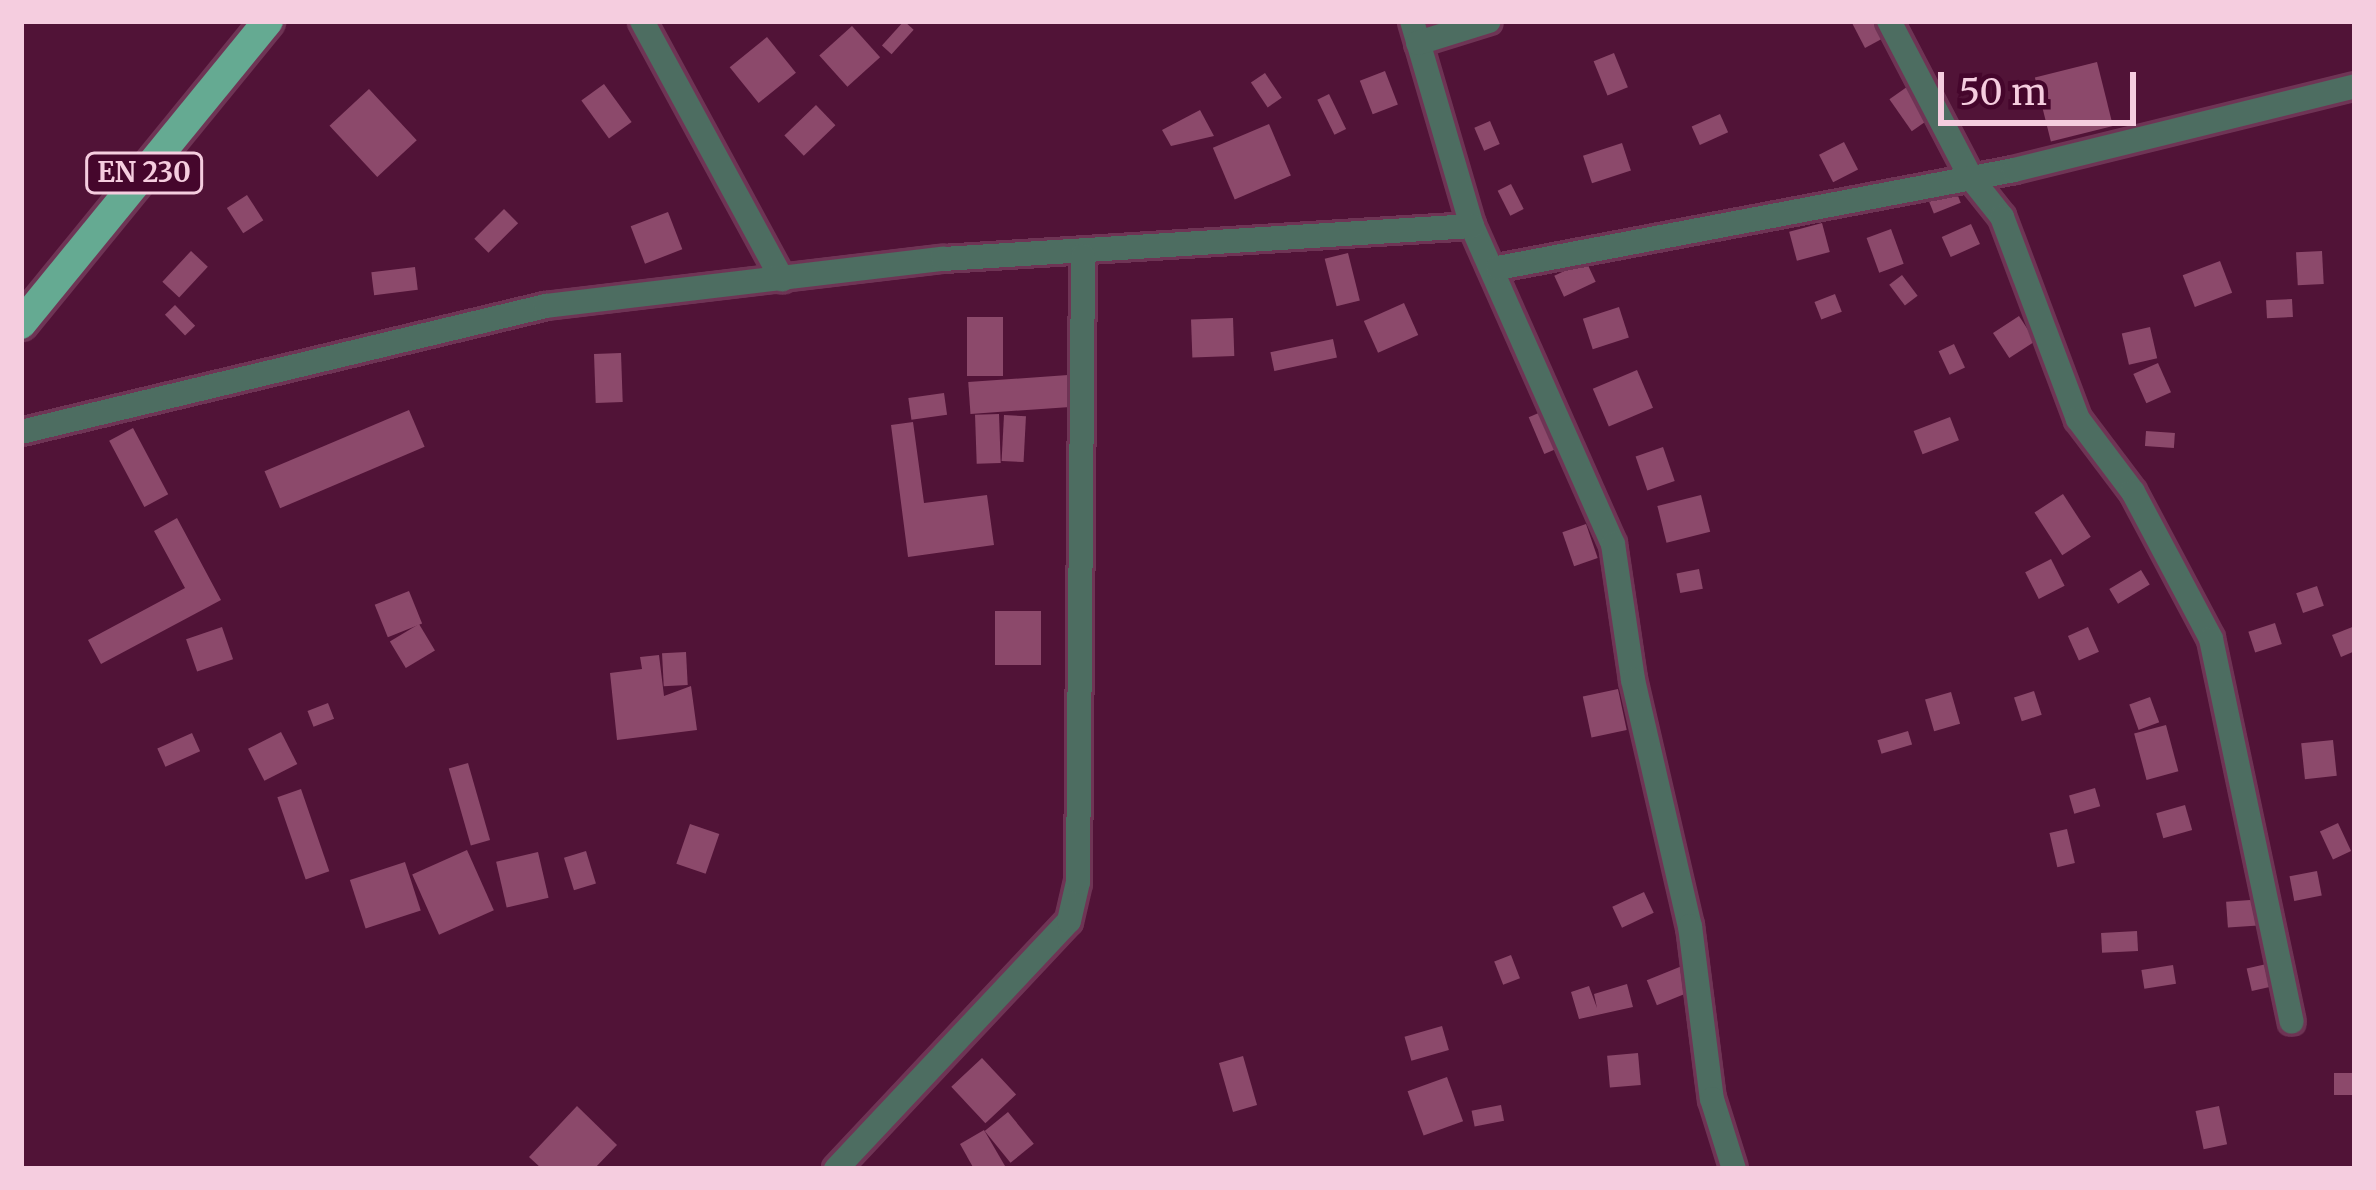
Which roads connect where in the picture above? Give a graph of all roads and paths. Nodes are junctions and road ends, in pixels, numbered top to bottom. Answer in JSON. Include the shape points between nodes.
{"nodes":[{"id":1,"x":268,"y":21,"type":"edge"},
{"id":2,"x":642,"y":21,"type":"edge"},
{"id":3,"x":1489,"y":21,"type":"edge"},
{"id":4,"x":1889,"y":21,"type":"edge"},
{"id":5,"x":1415,"y":32,"type":"edge"},
{"id":6,"x":2355,"y":86,"type":"edge"},
{"id":7,"x":1971,"y":178,"type":"junction"},
{"id":8,"x":1472,"y":226,"type":"junction"},
{"id":9,"x":1083,"y":256,"type":"junction"},
{"id":10,"x":1498,"y":268,"type":"junction"},
{"id":11,"x":782,"y":279,"type":"junction"},
{"id":12,"x":21,"y":324,"type":"edge"},
{"id":13,"x":21,"y":432,"type":"edge"},
{"id":14,"x":2293,"y":1022,"type":"dead end"},
{"id":15,"x":836,"y":1169,"type":"edge"},
{"id":16,"x":1734,"y":1169,"type":"edge"}],
"edges":[{"from":1,"to":12,"type":"main road","number":"EN 230"},
{"from":2,"to":11,"type":"street"},
{"from":3,"to":5,"type":"street"},
{"from":4,"to":7,"type":"street"},
{"from":5,"to":8,"type":"street"},
{"from":6,"to":7,"type":"street"},
{"from":7,"to":10,"type":"street"},
{"from":7,"to":14,"type":"street","via":[[2002,217],[2078,419],[2133,492],[2211,639]]},
{"from":8,"to":9,"type":"street"},
{"from":8,"to":10,"type":"street"},
{"from":9,"to":11,"type":"street","via":[[943,259]]},
{"from":9,"to":15,"type":"street","via":[[1078,882],[1069,921]]},
{"from":10,"to":16,"type":"street","via":[[1613,544],[1633,680],[1690,926],[1712,1099]]},
{"from":11,"to":13,"type":"street","via":[[546,306]]}]}
